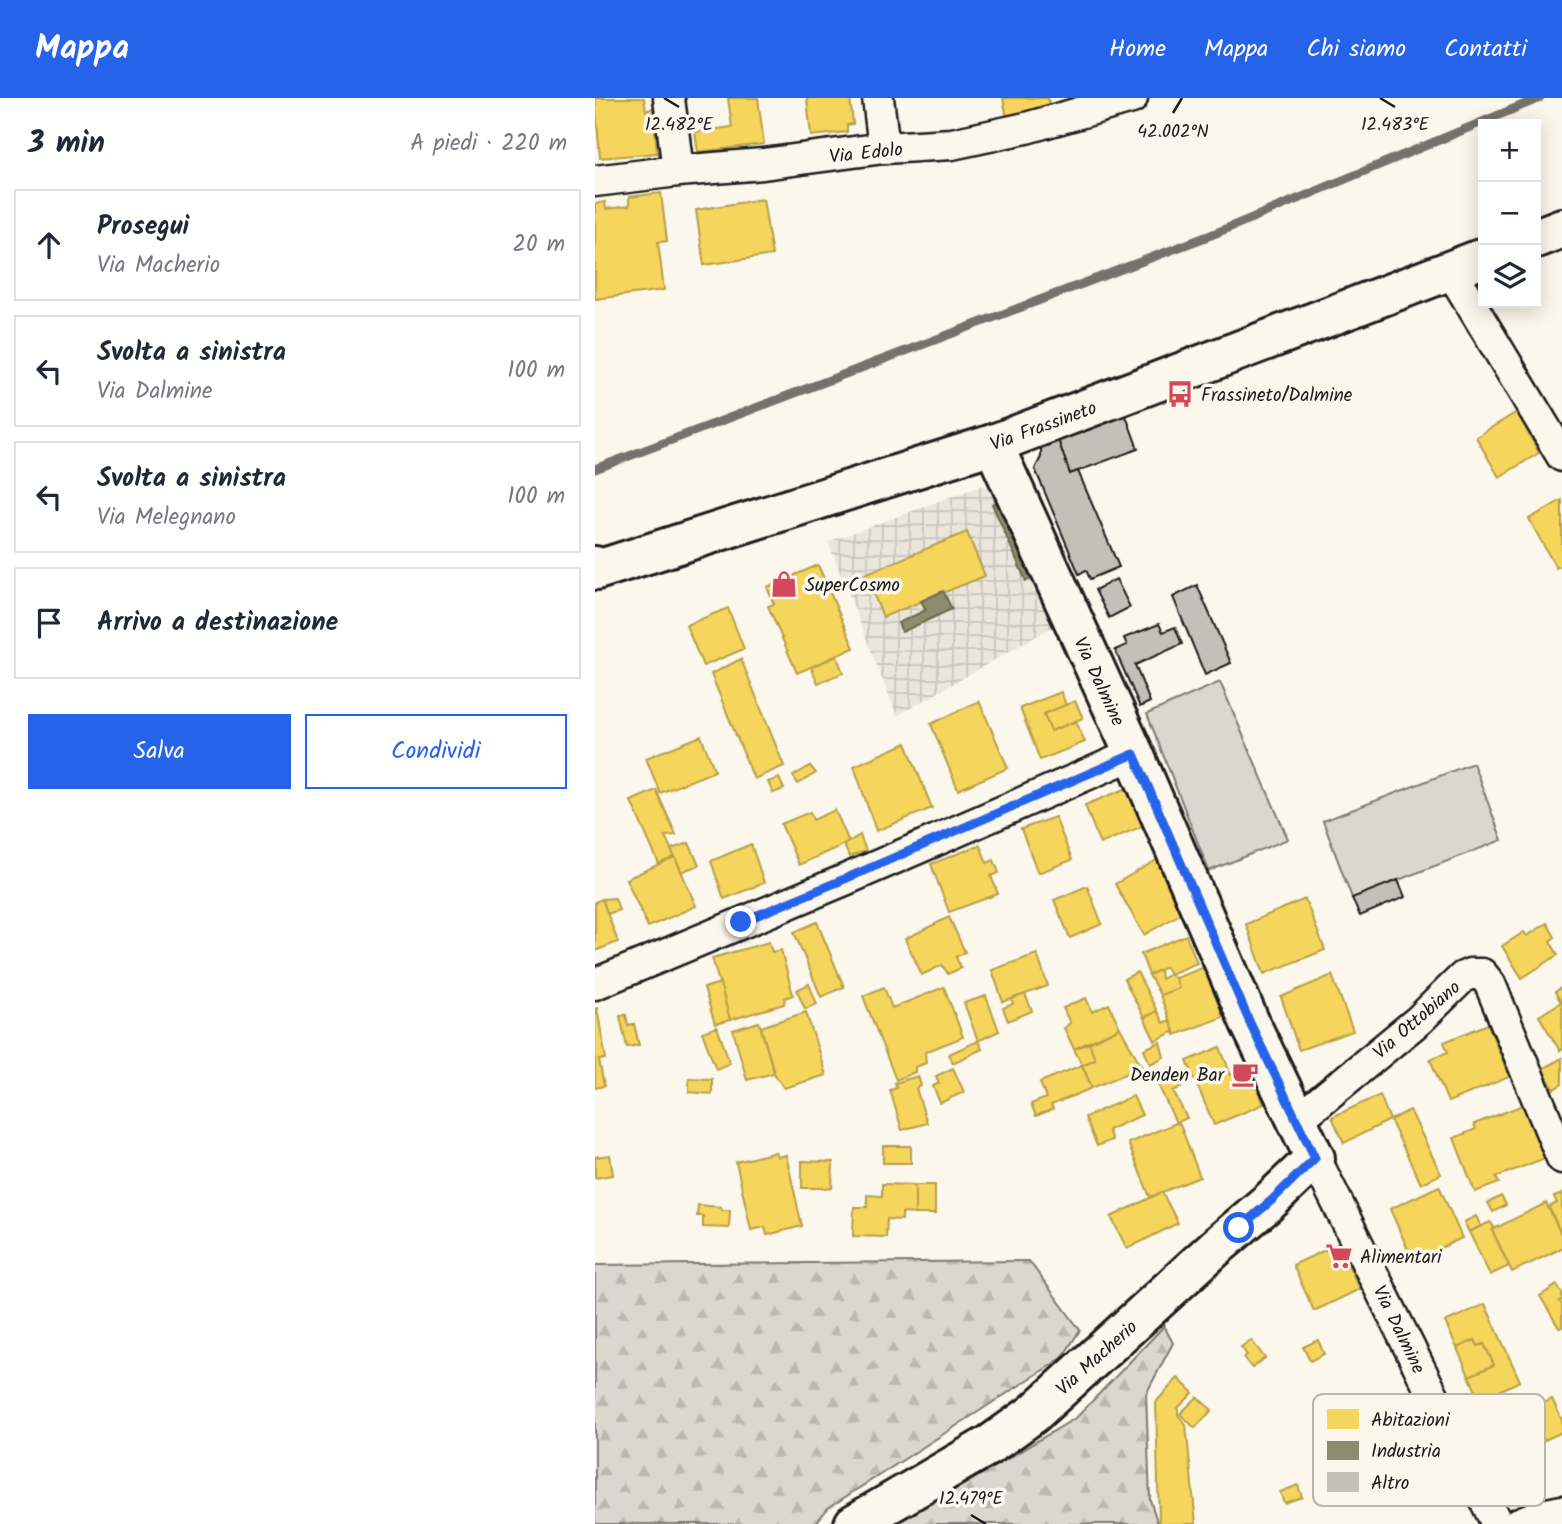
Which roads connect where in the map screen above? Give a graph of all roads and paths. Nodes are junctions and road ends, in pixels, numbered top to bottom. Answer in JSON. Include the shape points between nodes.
{"nodes":[{"id":1,"x":669,"y":98,"type":"edge"},
{"id":2,"x":878,"y":98,"type":"edge"},
{"id":3,"x":1132,"y":98,"type":"edge"},
{"id":4,"x":884,"y":148,"type":"junction"},
{"id":5,"x":677,"y":171,"type":"junction"},
{"id":6,"x":595,"y":181,"type":"edge"},
{"id":7,"x":1467,"y":264,"type":"edge"},
{"id":8,"x":993,"y":444,"type":"junction"},
{"id":9,"x":1562,"y":456,"type":"edge"},
{"id":10,"x":596,"y":569,"type":"edge"},
{"id":11,"x":1134,"y":754,"type":"junction"},
{"id":12,"x":595,"y":984,"type":"edge"},
{"id":13,"x":1296,"y":1121,"type":"junction"},
{"id":14,"x":1315,"y":1158,"type":"junction"},
{"id":15,"x":1562,"y":1158,"type":"edge"},
{"id":16,"x":1432,"y":1394,"type":"edge"},
{"id":17,"x":1488,"y":1506,"type":"edge"},
{"id":18,"x":1562,"y":1511,"type":"edge"},
{"id":19,"x":854,"y":1524,"type":"edge"},
{"id":20,"x":1497,"y":1524,"type":"edge"},
{"id":21,"x":1517,"y":1524,"type":"edge"}],
"edges":[{"from":1,"to":5,"type":"street"},
{"from":2,"to":4,"type":"street"},
{"from":3,"to":4,"type":"street","name":"Via Edolo","via":[[975,140]]},
{"from":4,"to":5,"type":"street","name":"Via Edolo"},
{"from":5,"to":6,"type":"street","name":"Via Edolo"},
{"from":7,"to":8,"type":"street","name":"Via Frassineto"},
{"from":7,"to":9,"type":"street"},
{"from":8,"to":10,"type":"street","name":"Via Frassineto"},
{"from":8,"to":11,"type":"street","name":"Via Dalmine"},
{"from":11,"to":12,"type":"street"},
{"from":11,"to":13,"type":"street","name":"Via Dalmine"},
{"from":13,"to":14,"type":"street","name":"Via Dalmine"},
{"from":13,"to":15,"type":"street","name":"Via Ottobiano","via":[[1419,1020],[1463,977],[1476,973],[1490,985]]},
{"from":14,"to":16,"type":"street","name":"Via Dalmine"},
{"from":14,"to":19,"type":"street","name":"Via Macherio","via":[[1033,1414],[991,1444]]},
{"from":17,"to":20,"type":"street","name":"Via Dalmine"},
{"from":18,"to":21,"type":"street"}]}
